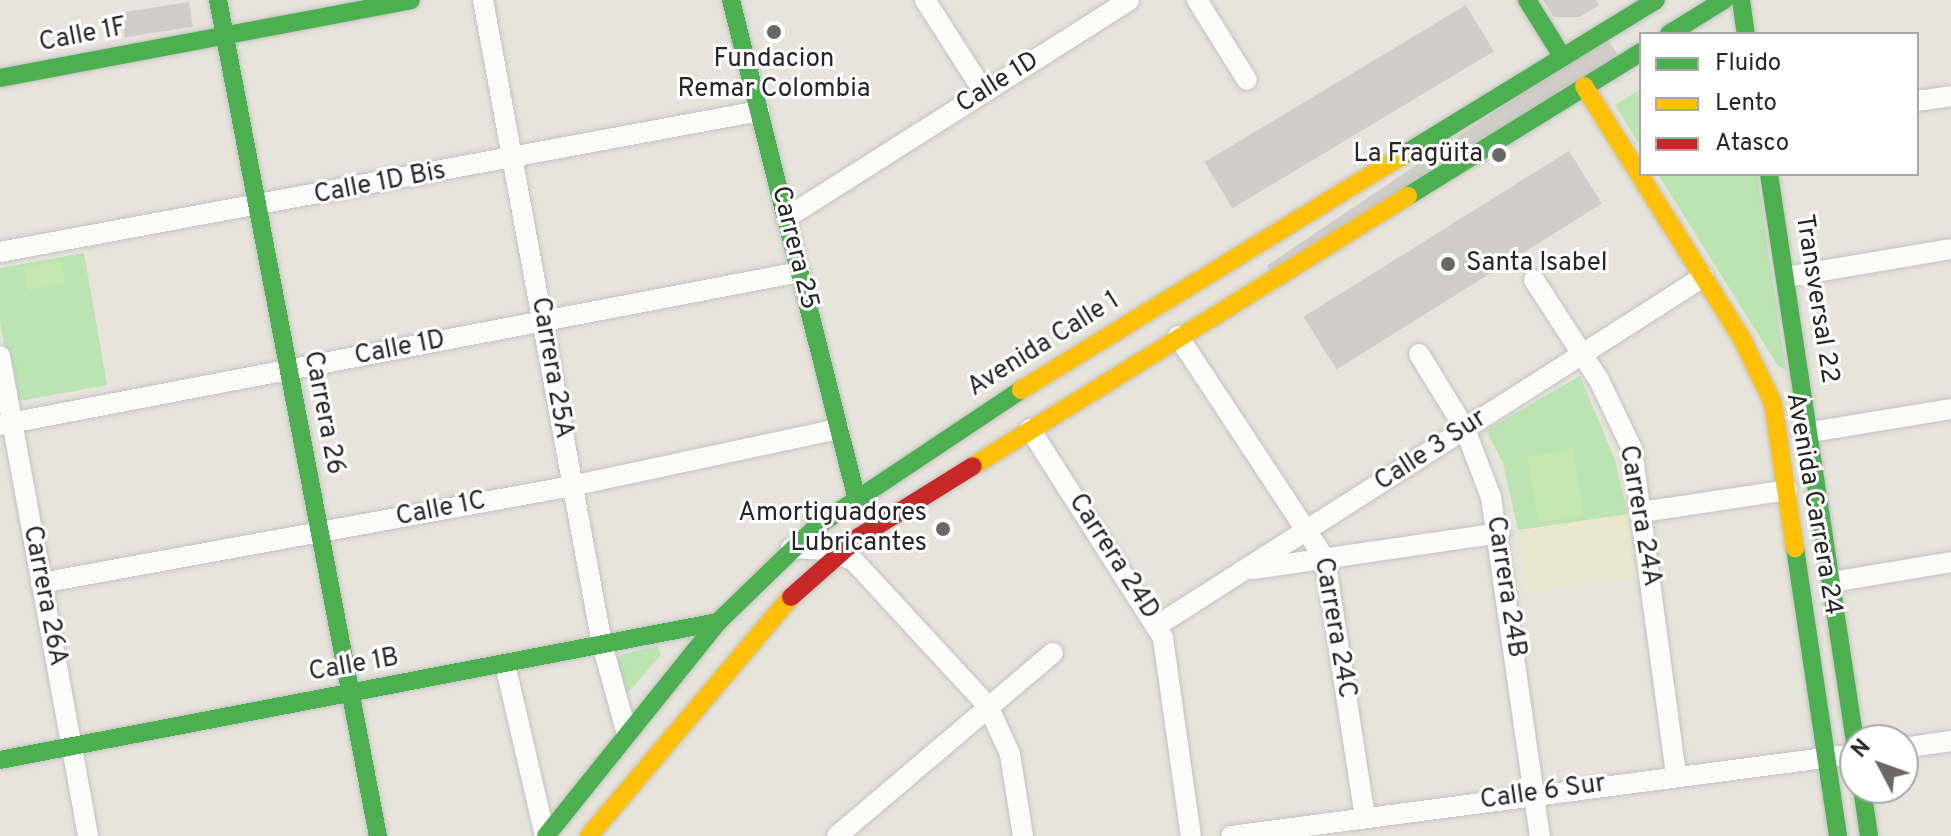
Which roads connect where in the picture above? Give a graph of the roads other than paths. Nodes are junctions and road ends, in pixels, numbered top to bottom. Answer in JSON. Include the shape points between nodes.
{"nodes":[{"id":1,"x":218,"y":0,"type":"edge"},
{"id":2,"x":411,"y":0,"type":"edge"},
{"id":3,"x":483,"y":0,"type":"edge"},
{"id":4,"x":731,"y":0,"type":"edge"},
{"id":5,"x":925,"y":0,"type":"edge"},
{"id":6,"x":1129,"y":0,"type":"edge"},
{"id":7,"x":1197,"y":0,"type":"edge"},
{"id":8,"x":1527,"y":0,"type":"edge"},
{"id":9,"x":1642,"y":0,"type":"edge"},
{"id":10,"x":1656,"y":0,"type":"edge"},
{"id":11,"x":1724,"y":0,"type":"edge"},
{"id":12,"x":1741,"y":0,"type":"edge"},
{"id":13,"x":1631,"y":15,"type":"junction"},
{"id":14,"x":1672,"y":32,"type":"edge"},
{"id":15,"x":1746,"y":32,"type":"edge"},
{"id":16,"x":225,"y":36,"type":"junction"},
{"id":17,"x":1639,"y":53,"type":"edge"},
{"id":18,"x":1562,"y":56,"type":"junction"},
{"id":19,"x":0,"y":78,"type":"edge"},
{"id":20,"x":1247,"y":80,"type":"dead end"},
{"id":21,"x":1584,"y":86,"type":"junction"},
{"id":22,"x":984,"y":92,"type":"junction"},
{"id":23,"x":1951,"y":96,"type":"edge"},
{"id":24,"x":1919,"y":101,"type":"edge"},
{"id":25,"x":759,"y":111,"type":"junction"},
{"id":26,"x":513,"y":159,"type":"junction"},
{"id":27,"x":1639,"y":174,"type":"edge"},
{"id":28,"x":1640,"y":176,"type":"edge"},
{"id":29,"x":1769,"y":176,"type":"edge"},
{"id":30,"x":257,"y":207,"type":"junction"},
{"id":31,"x":786,"y":218,"type":"junction"},
{"id":32,"x":1951,"y":249,"type":"edge"},
{"id":33,"x":0,"y":252,"type":"edge"},
{"id":34,"x":800,"y":272,"type":"junction"},
{"id":35,"x":1703,"y":277,"type":"junction"},
{"id":36,"x":1786,"y":277,"type":"junction"},
{"id":37,"x":1534,"y":280,"type":"dead end"},
{"id":38,"x":542,"y":322,"type":"junction"},
{"id":39,"x":1178,"y":336,"type":"junction"},
{"id":40,"x":1419,"y":354,"type":"dead end"},
{"id":41,"x":1582,"y":355,"type":"junction"},
{"id":42,"x":0,"y":356,"type":"edge"},
{"id":43,"x":288,"y":369,"type":"junction"},
{"id":44,"x":1951,"y":409,"type":"edge"},
{"id":45,"x":6,"y":424,"type":"edge"},
{"id":46,"x":839,"y":429,"type":"junction"},
{"id":47,"x":1030,"y":429,"type":"junction"},
{"id":48,"x":1465,"y":429,"type":"junction"},
{"id":49,"x":1811,"y":432,"type":"junction"},
{"id":50,"x":572,"y":486,"type":"junction"},
{"id":51,"x":1787,"y":490,"type":"junction"},
{"id":52,"x":856,"y":496,"type":"junction"},
{"id":53,"x":1642,"y":512,"type":"junction"},
{"id":54,"x":1310,"y":529,"type":"junction"},
{"id":55,"x":1499,"y":533,"type":"junction"},
{"id":56,"x":319,"y":534,"type":"junction"},
{"id":57,"x":791,"y":548,"type":"junction"},
{"id":58,"x":838,"y":553,"type":"junction"},
{"id":59,"x":1325,"y":559,"type":"junction"},
{"id":60,"x":1951,"y":562,"type":"edge"},
{"id":61,"x":1245,"y":570,"type":"junction"},
{"id":62,"x":1832,"y":582,"type":"junction"},
{"id":63,"x":41,"y":583,"type":"junction"},
{"id":64,"x":718,"y":622,"type":"junction"},
{"id":65,"x":1158,"y":625,"type":"junction"},
{"id":66,"x":602,"y":644,"type":"junction"},
{"id":67,"x":1053,"y":653,"type":"dead end"},
{"id":68,"x":505,"y":664,"type":"junction"},
{"id":69,"x":350,"y":692,"type":"junction"},
{"id":70,"x":988,"y":706,"type":"junction"},
{"id":71,"x":1852,"y":724,"type":"edge"},
{"id":72,"x":627,"y":734,"type":"junction"},
{"id":73,"x":1951,"y":741,"type":"edge"},
{"id":74,"x":72,"y":746,"type":"junction"},
{"id":75,"x":1919,"y":746,"type":"edge"},
{"id":76,"x":1839,"y":755,"type":"edge"},
{"id":77,"x":1827,"y":756,"type":"junction"},
{"id":78,"x":0,"y":760,"type":"edge"},
{"id":79,"x":1676,"y":775,"type":"junction"},
{"id":80,"x":1535,"y":794,"type":"junction"},
{"id":81,"x":1864,"y":804,"type":"edge"},
{"id":82,"x":1365,"y":818,"type":"junction"},
{"id":83,"x":88,"y":836,"type":"edge"},
{"id":84,"x":378,"y":836,"type":"edge"},
{"id":85,"x":546,"y":836,"type":"edge"},
{"id":86,"x":589,"y":836,"type":"edge"},
{"id":87,"x":837,"y":836,"type":"edge"},
{"id":88,"x":1023,"y":836,"type":"edge"},
{"id":89,"x":1191,"y":836,"type":"edge"},
{"id":90,"x":1231,"y":836,"type":"edge"},
{"id":91,"x":1540,"y":836,"type":"edge"},
{"id":92,"x":1838,"y":836,"type":"edge"},
{"id":93,"x":1869,"y":836,"type":"edge"}],
"edges":[{"from":1,"to":16,"type":"main road","name":"Carrera 26"},
{"from":2,"to":16,"type":"main road","name":"Calle 1F"},
{"from":3,"to":26,"type":"street","name":"Carrera 25A"},
{"from":4,"to":25,"type":"main road","name":"Carrera 25"},
{"from":5,"to":22,"type":"street"},
{"from":6,"to":22,"type":"street","name":"Calle 1D"},
{"from":7,"to":20,"type":"street"},
{"from":8,"to":18,"type":"main road"},
{"from":9,"to":13,"type":"main road"},
{"from":10,"to":13,"type":"main road","name":"Avenida Calle 1"},
{"from":11,"to":14,"type":"main road"},
{"from":12,"to":15,"type":"main road"},
{"from":13,"to":18,"type":"main road","name":"Avenida Calle 1"},
{"from":16,"to":19,"type":"main road","name":"Calle 1F"},
{"from":16,"to":30,"type":"main road","name":"Carrera 26"},
{"from":17,"to":21,"type":"main road"},
{"from":18,"to":52,"type":"main road","name":"Avenida Calle 1"},
{"from":21,"to":27,"type":"main road","name":"Avenida Carrera 24"},
{"from":21,"to":39,"type":"main road"},
{"from":22,"to":31,"type":"street","name":"Calle 1D"},
{"from":23,"to":24,"type":"street"},
{"from":25,"to":26,"type":"street","name":"Calle 1D Bis"},
{"from":25,"to":31,"type":"main road","name":"Carrera 25"},
{"from":26,"to":30,"type":"street","name":"Calle 1D Bis"},
{"from":26,"to":38,"type":"street","name":"Carrera 25A"},
{"from":28,"to":35,"type":"main road","name":"Avenida Carrera 24"},
{"from":29,"to":36,"type":"main road","name":"Transversal 22"},
{"from":30,"to":33,"type":"street","name":"Calle 1D Bis"},
{"from":30,"to":43,"type":"main road","name":"Carrera 26"},
{"from":31,"to":34,"type":"main road","name":"Carrera 25"},
{"from":32,"to":36,"type":"street"},
{"from":34,"to":38,"type":"street","name":"Calle 1D"},
{"from":34,"to":46,"type":"main road","name":"Carrera 25"},
{"from":35,"to":41,"type":"street","name":"Calle 3 Sur"},
{"from":35,"to":51,"type":"main road","name":"Avenida Carrera 24","via":[[1768,391]]},
{"from":36,"to":49,"type":"main road","name":"Transversal 22"},
{"from":37,"to":41,"type":"street","name":"Carrera 24A"},
{"from":38,"to":43,"type":"street","name":"Calle 1D"},
{"from":38,"to":50,"type":"street","name":"Carrera 25A"},
{"from":39,"to":47,"type":"main road"},
{"from":39,"to":54,"type":"street","name":"Carrera 24C"},
{"from":40,"to":48,"type":"street","name":"Carrera 24B"},
{"from":41,"to":48,"type":"street","name":"Calle 3 Sur"},
{"from":41,"to":53,"type":"street","name":"Carrera 24A","via":[[1632,449]]},
{"from":42,"to":45,"type":"street","name":"Carrera 26A"},
{"from":43,"to":45,"type":"street","name":"Calle 1D"},
{"from":43,"to":56,"type":"main road","name":"Carrera 26"},
{"from":44,"to":49,"type":"street"},
{"from":45,"to":63,"type":"street","name":"Carrera 26A"},
{"from":46,"to":50,"type":"street","name":"Calle 1C"},
{"from":46,"to":52,"type":"main road","name":"Carrera 25"},
{"from":47,"to":58,"type":"main road"},
{"from":47,"to":65,"type":"street","name":"Carrera 24D"},
{"from":48,"to":54,"type":"street","name":"Calle 3 Sur"},
{"from":48,"to":55,"type":"street","name":"Carrera 24B"},
{"from":49,"to":62,"type":"main road","name":"Avenida Carrera 24"},
{"from":50,"to":56,"type":"street","name":"Calle 1C"},
{"from":50,"to":66,"type":"street","name":"Carrera 25A"},
{"from":51,"to":53,"type":"street"},
{"from":51,"to":77,"type":"main road","name":"Avenida Carrera 24"},
{"from":52,"to":57,"type":"main road","name":"Avenida Calle 1"},
{"from":53,"to":79,"type":"street","name":"Carrera 24A"},
{"from":54,"to":59,"type":"street","name":"Carrera 24C"},
{"from":54,"to":61,"type":"street","name":"Calle 3 Sur"},
{"from":55,"to":59,"type":"street"},
{"from":55,"to":80,"type":"street","name":"Carrera 24B"},
{"from":56,"to":63,"type":"street","name":"Calle 1C"},
{"from":56,"to":69,"type":"main road","name":"Carrera 26"},
{"from":57,"to":58,"type":"street"},
{"from":57,"to":64,"type":"main road","name":"Avenida Calle 1"},
{"from":58,"to":70,"type":"street","via":[[854,561]]},
{"from":58,"to":86,"type":"main road","via":[[761,625]]},
{"from":59,"to":61,"type":"street"},
{"from":59,"to":82,"type":"street","name":"Carrera 24C"},
{"from":60,"to":62,"type":"street"},
{"from":61,"to":65,"type":"street","name":"Calle 3 Sur"},
{"from":62,"to":71,"type":"main road","name":"Avenida Carrera 24"},
{"from":63,"to":74,"type":"street","name":"Carrera 26A"},
{"from":64,"to":66,"type":"main road","name":"Calle 1B"},
{"from":64,"to":72,"type":"main road","name":"Avenida Calle 1"},
{"from":65,"to":89,"type":"street","name":"Carrera 24D"},
{"from":66,"to":68,"type":"main road","name":"Calle 1B"},
{"from":66,"to":72,"type":"street","name":"Carrera 25A"},
{"from":67,"to":70,"type":"street"},
{"from":68,"to":69,"type":"main road","name":"Calle 1B"},
{"from":68,"to":85,"type":"street"},
{"from":69,"to":74,"type":"main road","name":"Calle 1B"},
{"from":69,"to":84,"type":"main road","name":"Carrera 26"},
{"from":70,"to":87,"type":"street"},
{"from":70,"to":88,"type":"street","via":[[1010,754]]},
{"from":72,"to":85,"type":"main road","name":"Avenida Calle 1"},
{"from":73,"to":75,"type":"street"},
{"from":74,"to":78,"type":"main road","name":"Calle 1B"},
{"from":74,"to":83,"type":"street","name":"Carrera 26A"},
{"from":76,"to":77,"type":"street","name":"Calle 6 Sur"},
{"from":77,"to":79,"type":"street","name":"Calle 6 Sur"},
{"from":77,"to":92,"type":"main road","name":"Avenida Carrera 24"},
{"from":79,"to":80,"type":"street","name":"Calle 6 Sur"},
{"from":80,"to":82,"type":"street","name":"Calle 6 Sur"},
{"from":80,"to":91,"type":"street","name":"Carrera 24B"},
{"from":81,"to":93,"type":"main road"},
{"from":82,"to":90,"type":"street","name":"Calle 6 Sur"}]}
